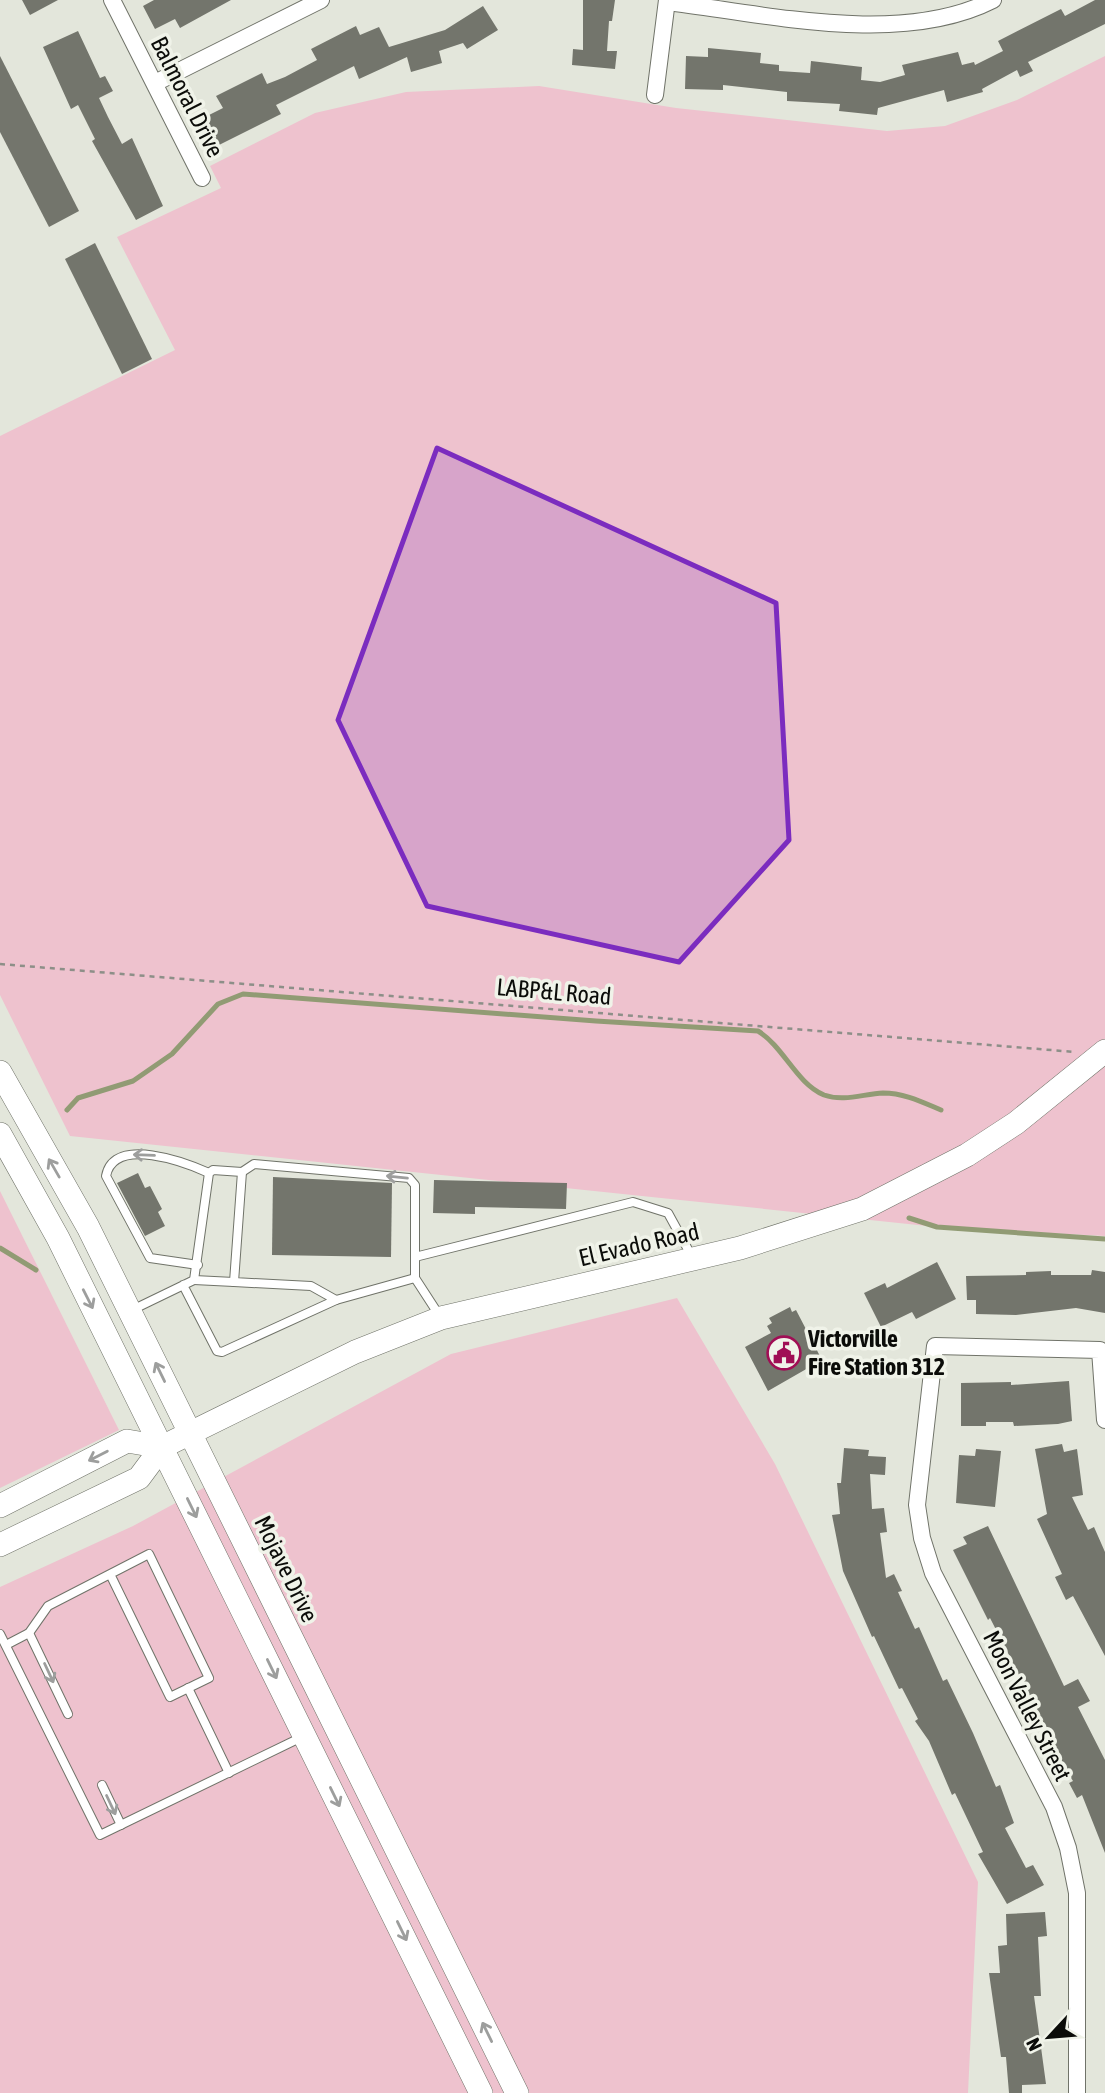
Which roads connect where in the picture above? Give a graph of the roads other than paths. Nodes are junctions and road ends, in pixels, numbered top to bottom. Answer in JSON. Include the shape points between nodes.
{"nodes":[{"id":1,"x":113,"y":0,"type":"edge"},
{"id":2,"x":321,"y":0,"type":"edge"},
{"id":3,"x":993,"y":0,"type":"edge"},
{"id":4,"x":667,"y":1,"type":"edge"},
{"id":5,"x":155,"y":83,"type":"junction"},
{"id":6,"x":655,"y":95,"type":"dead end"},
{"id":7,"x":202,"y":178,"type":"dead end"},
{"id":8,"x":1103,"y":1053,"type":"edge"},
{"id":9,"x":0,"y":1072,"type":"edge"},
{"id":10,"x":0,"y":1134,"type":"edge"},
{"id":11,"x":242,"y":1172,"type":"junction"},
{"id":12,"x":209,"y":1173,"type":"junction"},
{"id":13,"x":415,"y":1257,"type":"junction"},
{"id":14,"x":694,"y":1259,"type":"junction"},
{"id":15,"x":198,"y":1265,"type":"junction"},
{"id":16,"x":415,"y":1278,"type":"junction"},
{"id":17,"x":194,"y":1280,"type":"junction"},
{"id":18,"x":234,"y":1282,"type":"junction"},
{"id":19,"x":183,"y":1285,"type":"junction"},
{"id":20,"x":336,"y":1300,"type":"junction"},
{"id":21,"x":130,"y":1311,"type":"junction"},
{"id":22,"x":441,"y":1318,"type":"junction"},
{"id":23,"x":1105,"y":1420,"type":"edge"},
{"id":24,"x":177,"y":1439,"type":"junction"},
{"id":25,"x":0,"y":1506,"type":"edge"},
{"id":26,"x":0,"y":1545,"type":"edge"},
{"id":27,"x":110,"y":1574,"type":"junction"},
{"id":28,"x":185,"y":1628,"type":"junction"},
{"id":29,"x":176,"y":1632,"type":"dead end"},
{"id":30,"x":29,"y":1633,"type":"junction"},
{"id":31,"x":0,"y":1634,"type":"edge"},
{"id":32,"x":6,"y":1645,"type":"junction"},
{"id":33,"x":195,"y":1650,"type":"junction"},
{"id":34,"x":186,"y":1654,"type":"dead end"},
{"id":35,"x":188,"y":1688,"type":"junction"},
{"id":36,"x":68,"y":1714,"type":"dead end"},
{"id":37,"x":333,"y":1722,"type":"junction"},
{"id":38,"x":305,"y":1735,"type":"junction"},
{"id":39,"x":229,"y":1773,"type":"junction"},
{"id":40,"x":102,"y":1785,"type":"dead end"},
{"id":41,"x":121,"y":1825,"type":"junction"},
{"id":42,"x":481,"y":2093,"type":"edge"},
{"id":43,"x":517,"y":2093,"type":"edge"},
{"id":44,"x":1077,"y":2093,"type":"edge"}],
"edges":[{"from":1,"to":5,"type":"street","name":"Balmoral Drive"},
{"from":2,"to":5,"type":"street"},
{"from":3,"to":4,"type":"street","via":[[933,20],[871,26]]},
{"from":4,"to":6,"type":"street"},
{"from":5,"to":7,"type":"street","name":"Balmoral Drive"},
{"from":8,"to":14,"type":"main road","name":"El Evado Road","via":[[1016,1123],[907,1188],[808,1228]]},
{"from":21,"to":9,"type":"main road","name":"Mojave Drive","one_way":true},
{"from":10,"to":24,"type":"main road","name":"Mojave Drive","one_way":true},
{"from":11,"to":12,"type":"lane"},
{"from":13,"to":11,"type":"lane","one_way":true,"via":[[415,1185],[409,1178],[254,1164]]},
{"from":11,"to":18,"type":"lane"},
{"from":12,"to":15,"type":"lane"},
{"from":12,"to":15,"type":"lane","one_way":true,"via":[[177,1159],[135,1154],[112,1165],[106,1176],[150,1258]]},
{"from":13,"to":14,"type":"lane","via":[[633,1202],[668,1213]]},
{"from":13,"to":16,"type":"lane"},
{"from":14,"to":22,"type":"main road","name":"El Evado Road"},
{"from":15,"to":17,"type":"lane"},
{"from":16,"to":20,"type":"lane"},
{"from":16,"to":22,"type":"lane"},
{"from":17,"to":18,"type":"lane"},
{"from":17,"to":19,"type":"lane"},
{"from":18,"to":20,"type":"lane","via":[[311,1286]]},
{"from":19,"to":20,"type":"lane","via":[[217,1351],[222,1352]]},
{"from":19,"to":21,"type":"lane"},
{"from":24,"to":21,"type":"main road","name":"Mojave Drive","one_way":true},
{"from":22,"to":24,"type":"main road","name":"El Evado Road","via":[[355,1352]]},
{"from":23,"to":44,"type":"street","name":"Moon Valley Street","via":[[1100,1350],[935,1346],[918,1505],[922,1538],[933,1573],[1054,1807],[1068,1848],[1077,1893]]},
{"from":24,"to":25,"type":"main road","one_way":true,"via":[[127,1441]]},
{"from":24,"to":26,"type":"main road","name":"El Evado Road","via":[[139,1478]]},
{"from":24,"to":37,"type":"main road","name":"Mojave Drive"},
{"from":24,"to":38,"type":"main road","name":"Mojave Drive","one_way":true},
{"from":27,"to":28,"type":"lane","via":[[149,1554],[170,1607]]},
{"from":27,"to":30,"type":"lane","via":[[48,1606]]},
{"from":27,"to":35,"type":"lane","via":[[170,1697]]},
{"from":28,"to":29,"type":"lane"},
{"from":28,"to":33,"type":"lane"},
{"from":30,"to":32,"type":"lane"},
{"from":30,"to":36,"type":"lane","one_way":true},
{"from":31,"to":32,"type":"lane"},
{"from":32,"to":41,"type":"lane","via":[[100,1835]]},
{"from":33,"to":34,"type":"lane"},
{"from":33,"to":35,"type":"lane","via":[[209,1678]]},
{"from":35,"to":39,"type":"lane"},
{"from":37,"to":38,"type":"main road"},
{"from":43,"to":37,"type":"main road","name":"Mojave Drive","one_way":true},
{"from":38,"to":39,"type":"lane"},
{"from":38,"to":42,"type":"main road","name":"Mojave Drive","one_way":true},
{"from":39,"to":41,"type":"lane"},
{"from":40,"to":41,"type":"lane","one_way":true}]}
